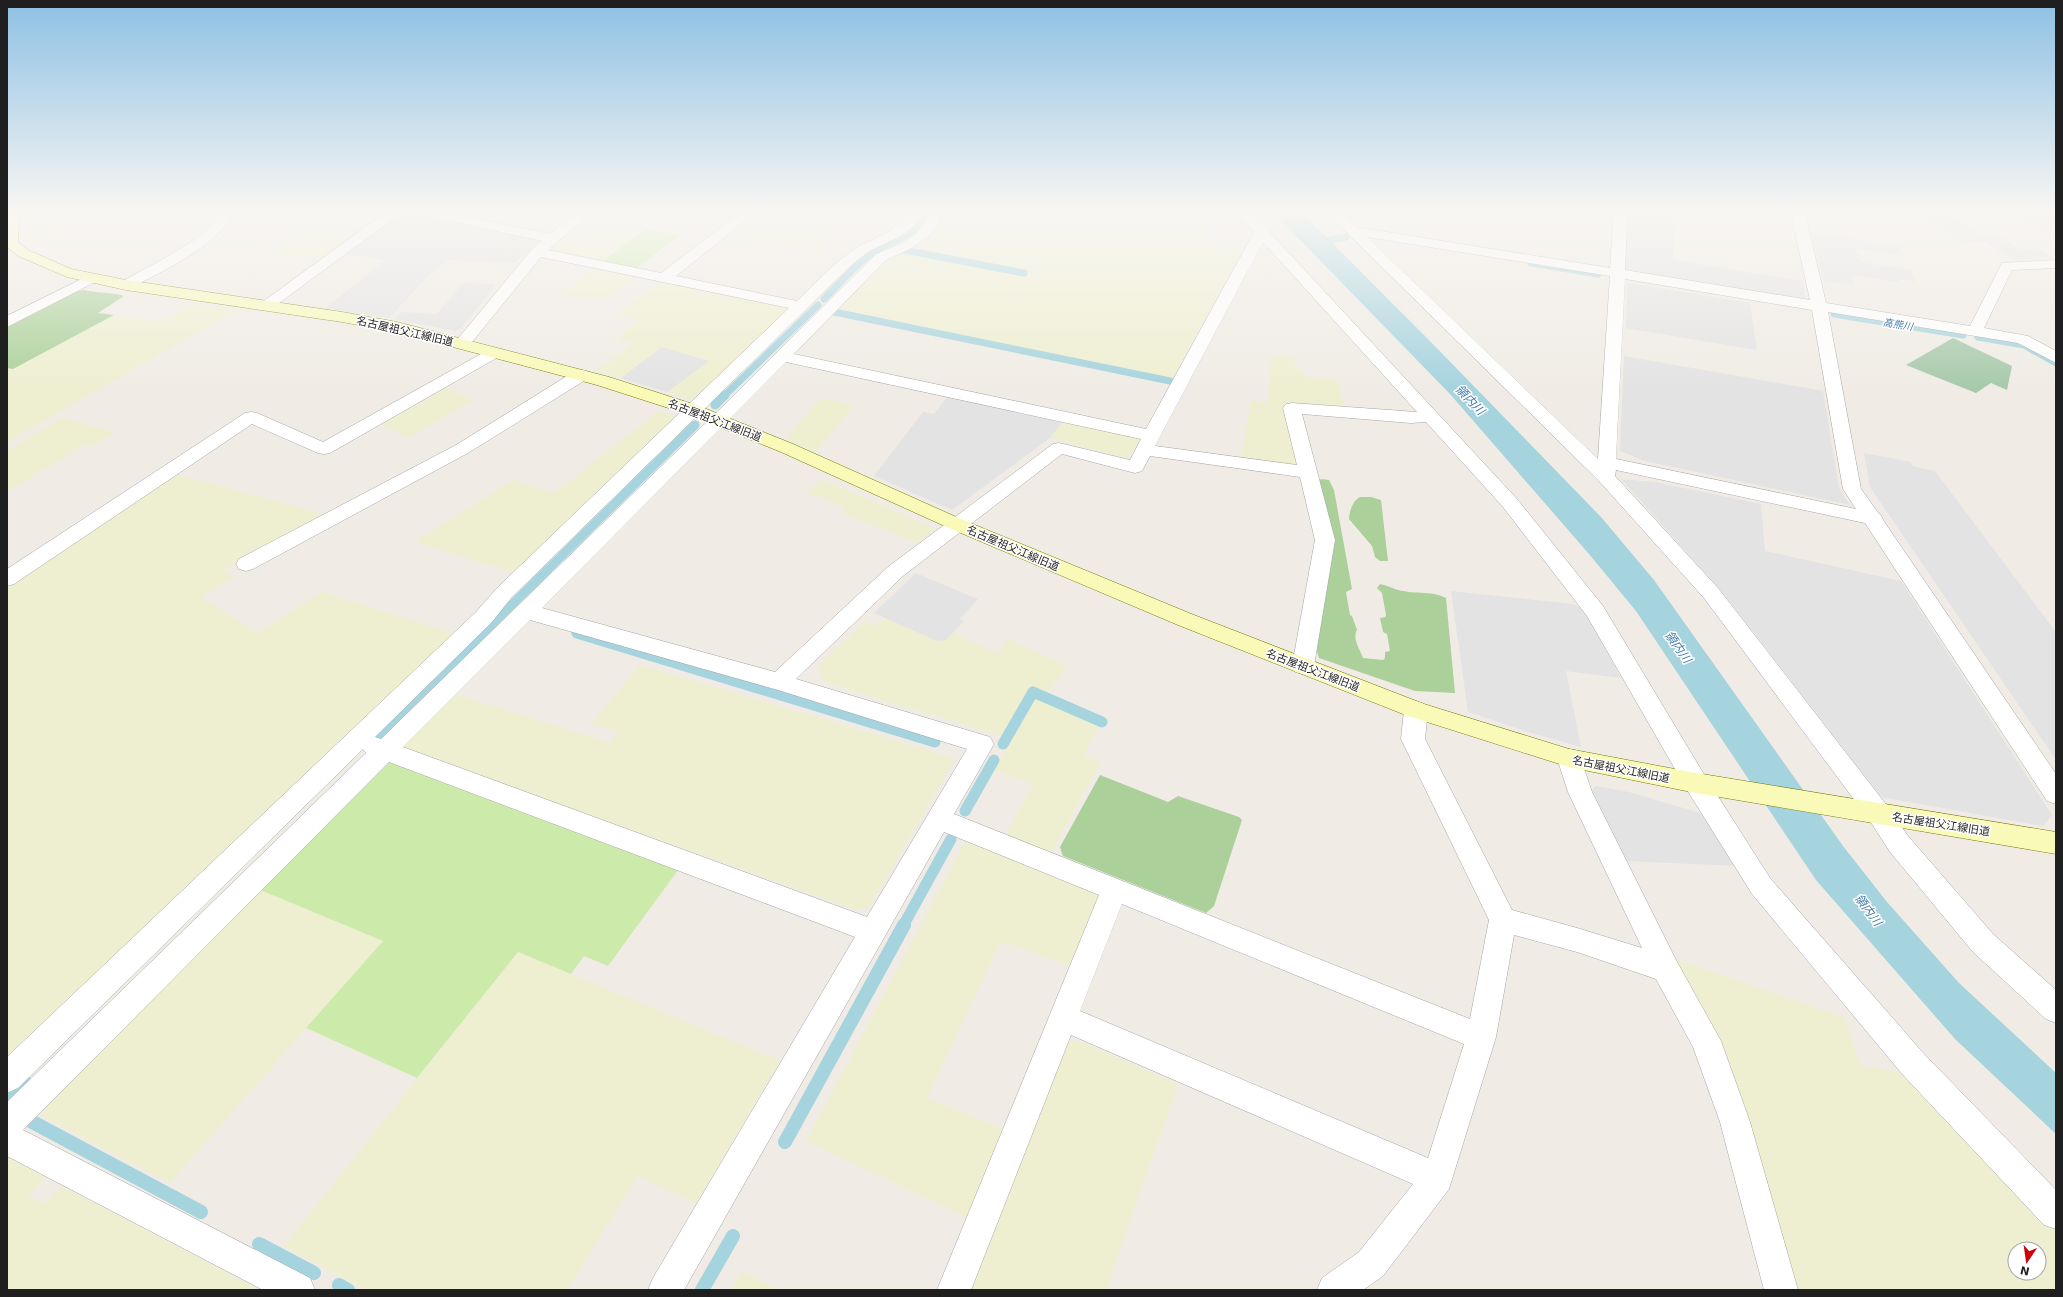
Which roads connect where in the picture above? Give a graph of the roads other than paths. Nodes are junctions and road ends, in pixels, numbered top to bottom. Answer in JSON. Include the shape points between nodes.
{"nodes":[{"id":1,"x":58,"y":270,"type":"edge"},
{"id":2,"x":152,"y":270,"type":"edge"},
{"id":3,"x":316,"y":270,"type":"edge"},
{"id":4,"x":524,"y":270,"type":"edge"},
{"id":5,"x":623,"y":270,"type":"edge"},
{"id":6,"x":675,"y":270,"type":"edge"},
{"id":7,"x":840,"y":270,"type":"edge"},
{"id":8,"x":868,"y":270,"type":"edge"},
{"id":9,"x":1241,"y":270,"type":"edge"},
{"id":10,"x":1297,"y":270,"type":"edge"},
{"id":11,"x":1393,"y":270,"type":"edge"},
{"id":12,"x":1601,"y":270,"type":"edge"},
{"id":13,"x":1811,"y":270,"type":"edge"},
{"id":14,"x":2005,"y":270,"type":"edge"},
{"id":15,"x":1617,"y":272,"type":"junction"},
{"id":16,"x":92,"y":278,"type":"junction"},
{"id":17,"x":664,"y":278,"type":"junction"},
{"id":18,"x":126,"y":286,"type":"junction"},
{"id":19,"x":1819,"y":305,"type":"junction"},
{"id":20,"x":266,"y":306,"type":"junction"},
{"id":21,"x":800,"y":306,"type":"junction"},
{"id":22,"x":7,"y":322,"type":"edge"},
{"id":23,"x":1975,"y":331,"type":"junction"},
{"id":24,"x":462,"y":344,"type":"junction"},
{"id":25,"x":494,"y":353,"type":"junction"},
{"id":26,"x":782,"y":356,"type":"junction"},
{"id":27,"x":2056,"y":358,"type":"edge"},
{"id":28,"x":581,"y":376,"type":"junction"},
{"id":29,"x":693,"y":410,"type":"junction"},
{"id":30,"x":1431,"y":416,"type":"junction"},
{"id":31,"x":719,"y":420,"type":"junction"},
{"id":32,"x":1148,"y":443,"type":"junction"},
{"id":33,"x":1606,"y":470,"type":"junction"},
{"id":34,"x":1308,"y":472,"type":"junction"},
{"id":35,"x":1874,"y":519,"type":"junction"},
{"id":36,"x":956,"y":524,"type":"junction"},
{"id":37,"x":246,"y":564,"type":"dead end"},
{"id":38,"x":7,"y":579,"type":"edge"},
{"id":39,"x":526,"y":611,"type":"junction"},
{"id":40,"x":1303,"y":666,"type":"junction"},
{"id":41,"x":779,"y":682,"type":"junction"},
{"id":42,"x":1416,"y":710,"type":"junction"},
{"id":43,"x":357,"y":740,"type":"junction"},
{"id":44,"x":385,"y":750,"type":"junction"},
{"id":45,"x":1569,"y":758,"type":"junction"},
{"id":46,"x":1708,"y":785,"type":"junction"},
{"id":47,"x":2056,"y":794,"type":"edge"},
{"id":48,"x":1875,"y":813,"type":"junction"},
{"id":49,"x":938,"y":819,"type":"junction"},
{"id":50,"x":2056,"y":843,"type":"edge"},
{"id":51,"x":1116,"y":889,"type":"junction"},
{"id":52,"x":1503,"y":920,"type":"junction"},
{"id":53,"x":872,"y":932,"type":"junction"},
{"id":54,"x":1666,"y":969,"type":"junction"},
{"id":55,"x":2056,"y":1009,"type":"edge"},
{"id":56,"x":1064,"y":1018,"type":"junction"},
{"id":57,"x":1481,"y":1036,"type":"junction"},
{"id":58,"x":7,"y":1078,"type":"edge"},
{"id":59,"x":7,"y":1124,"type":"edge"},
{"id":60,"x":7,"y":1139,"type":"edge"},
{"id":61,"x":1438,"y":1178,"type":"junction"},
{"id":62,"x":2056,"y":1213,"type":"edge"},
{"id":63,"x":298,"y":1290,"type":"edge"},
{"id":64,"x":665,"y":1290,"type":"edge"},
{"id":65,"x":954,"y":1290,"type":"edge"},
{"id":66,"x":1334,"y":1290,"type":"edge"},
{"id":67,"x":1781,"y":1290,"type":"edge"}],
"edges":[{"from":1,"to":16,"type":"street","name":"名古屋祖父江線旧道"},
{"from":2,"to":18,"type":"street"},
{"from":3,"to":20,"type":"street"},
{"from":4,"to":24,"type":"street"},
{"from":5,"to":17,"type":"street"},
{"from":6,"to":17,"type":"street"},
{"from":7,"to":21,"type":"street"},
{"from":8,"to":26,"type":"street"},
{"from":9,"to":32,"type":"street"},
{"from":10,"to":30,"type":"street"},
{"from":11,"to":33,"type":"street"},
{"from":12,"to":15,"type":"street"},
{"from":13,"to":19,"type":"street"},
{"from":14,"to":23,"type":"street"},
{"from":15,"to":19,"type":"street"},
{"from":15,"to":33,"type":"street"},
{"from":16,"to":18,"type":"street","name":"名古屋祖父江線旧道"},
{"from":16,"to":22,"type":"street"},
{"from":17,"to":21,"type":"street"},
{"from":18,"to":20,"type":"street","name":"名古屋祖父江線旧道"},
{"from":19,"to":23,"type":"street"},
{"from":19,"to":35,"type":"street","via":[[1852,489]]},
{"from":20,"to":24,"type":"street","name":"名古屋祖父江線旧道","via":[[397,327]]},
{"from":21,"to":29,"type":"street"},
{"from":23,"to":27,"type":"street","via":[[2022,339]]},
{"from":24,"to":25,"type":"street","name":"名古屋祖父江線旧道"},
{"from":25,"to":28,"type":"street","name":"名古屋祖父江線旧道"},
{"from":25,"to":38,"type":"street","via":[[324,449],[251,417]]},
{"from":26,"to":31,"type":"street"},
{"from":26,"to":32,"type":"street"},
{"from":28,"to":29,"type":"street","name":"名古屋祖父江線旧道"},
{"from":28,"to":37,"type":"street","via":[[462,449]]},
{"from":29,"to":31,"type":"street","name":"名古屋祖父江線旧道"},
{"from":29,"to":43,"type":"street"},
{"from":30,"to":34,"type":"street","via":[[1411,418],[1292,408]]},
{"from":30,"to":46,"type":"street","via":[[1510,503],[1595,611]]},
{"from":31,"to":36,"type":"street","name":"名古屋祖父江線旧道"},
{"from":31,"to":39,"type":"street"},
{"from":32,"to":34,"type":"street"},
{"from":32,"to":36,"type":"street","via":[[1135,467],[1059,448]]},
{"from":33,"to":35,"type":"street"},
{"from":33,"to":48,"type":"street","via":[[1711,593]]},
{"from":34,"to":40,"type":"street","via":[[1325,540]]},
{"from":35,"to":47,"type":"street"},
{"from":36,"to":40,"type":"street","name":"名古屋祖父江線旧道"},
{"from":36,"to":41,"type":"street","via":[[896,571]]},
{"from":39,"to":41,"type":"street"},
{"from":39,"to":44,"type":"street"},
{"from":40,"to":42,"type":"street","name":"名古屋祖父江線旧道"},
{"from":41,"to":49,"type":"street","via":[[982,744]]},
{"from":42,"to":45,"type":"street","name":"名古屋祖父江線旧道"},
{"from":42,"to":52,"type":"street","via":[[1413,739]]},
{"from":43,"to":44,"type":"street"},
{"from":43,"to":58,"type":"street"},
{"from":44,"to":53,"type":"street"},
{"from":44,"to":59,"type":"street"},
{"from":45,"to":46,"type":"street","name":"名古屋祖父江線旧道"},
{"from":45,"to":54,"type":"street","via":[[1580,792]]},
{"from":46,"to":48,"type":"street","name":"名古屋祖父江線旧道"},
{"from":46,"to":62,"type":"street","via":[[1761,886],[1914,1065]]},
{"from":48,"to":50,"type":"street","name":"名古屋祖父江線旧道"},
{"from":48,"to":55,"type":"street","via":[[1983,943]]},
{"from":49,"to":51,"type":"street"},
{"from":49,"to":53,"type":"street"},
{"from":51,"to":56,"type":"street"},
{"from":51,"to":57,"type":"street"},
{"from":52,"to":54,"type":"street","via":[[1577,940]]},
{"from":52,"to":57,"type":"street"},
{"from":53,"to":64,"type":"street"},
{"from":54,"to":67,"type":"street","via":[[1706,1042],[1735,1122]]},
{"from":56,"to":61,"type":"street"},
{"from":56,"to":65,"type":"street"},
{"from":57,"to":61,"type":"street"},
{"from":60,"to":63,"type":"street"},
{"from":61,"to":66,"type":"street","via":[[1371,1264]]}]}
